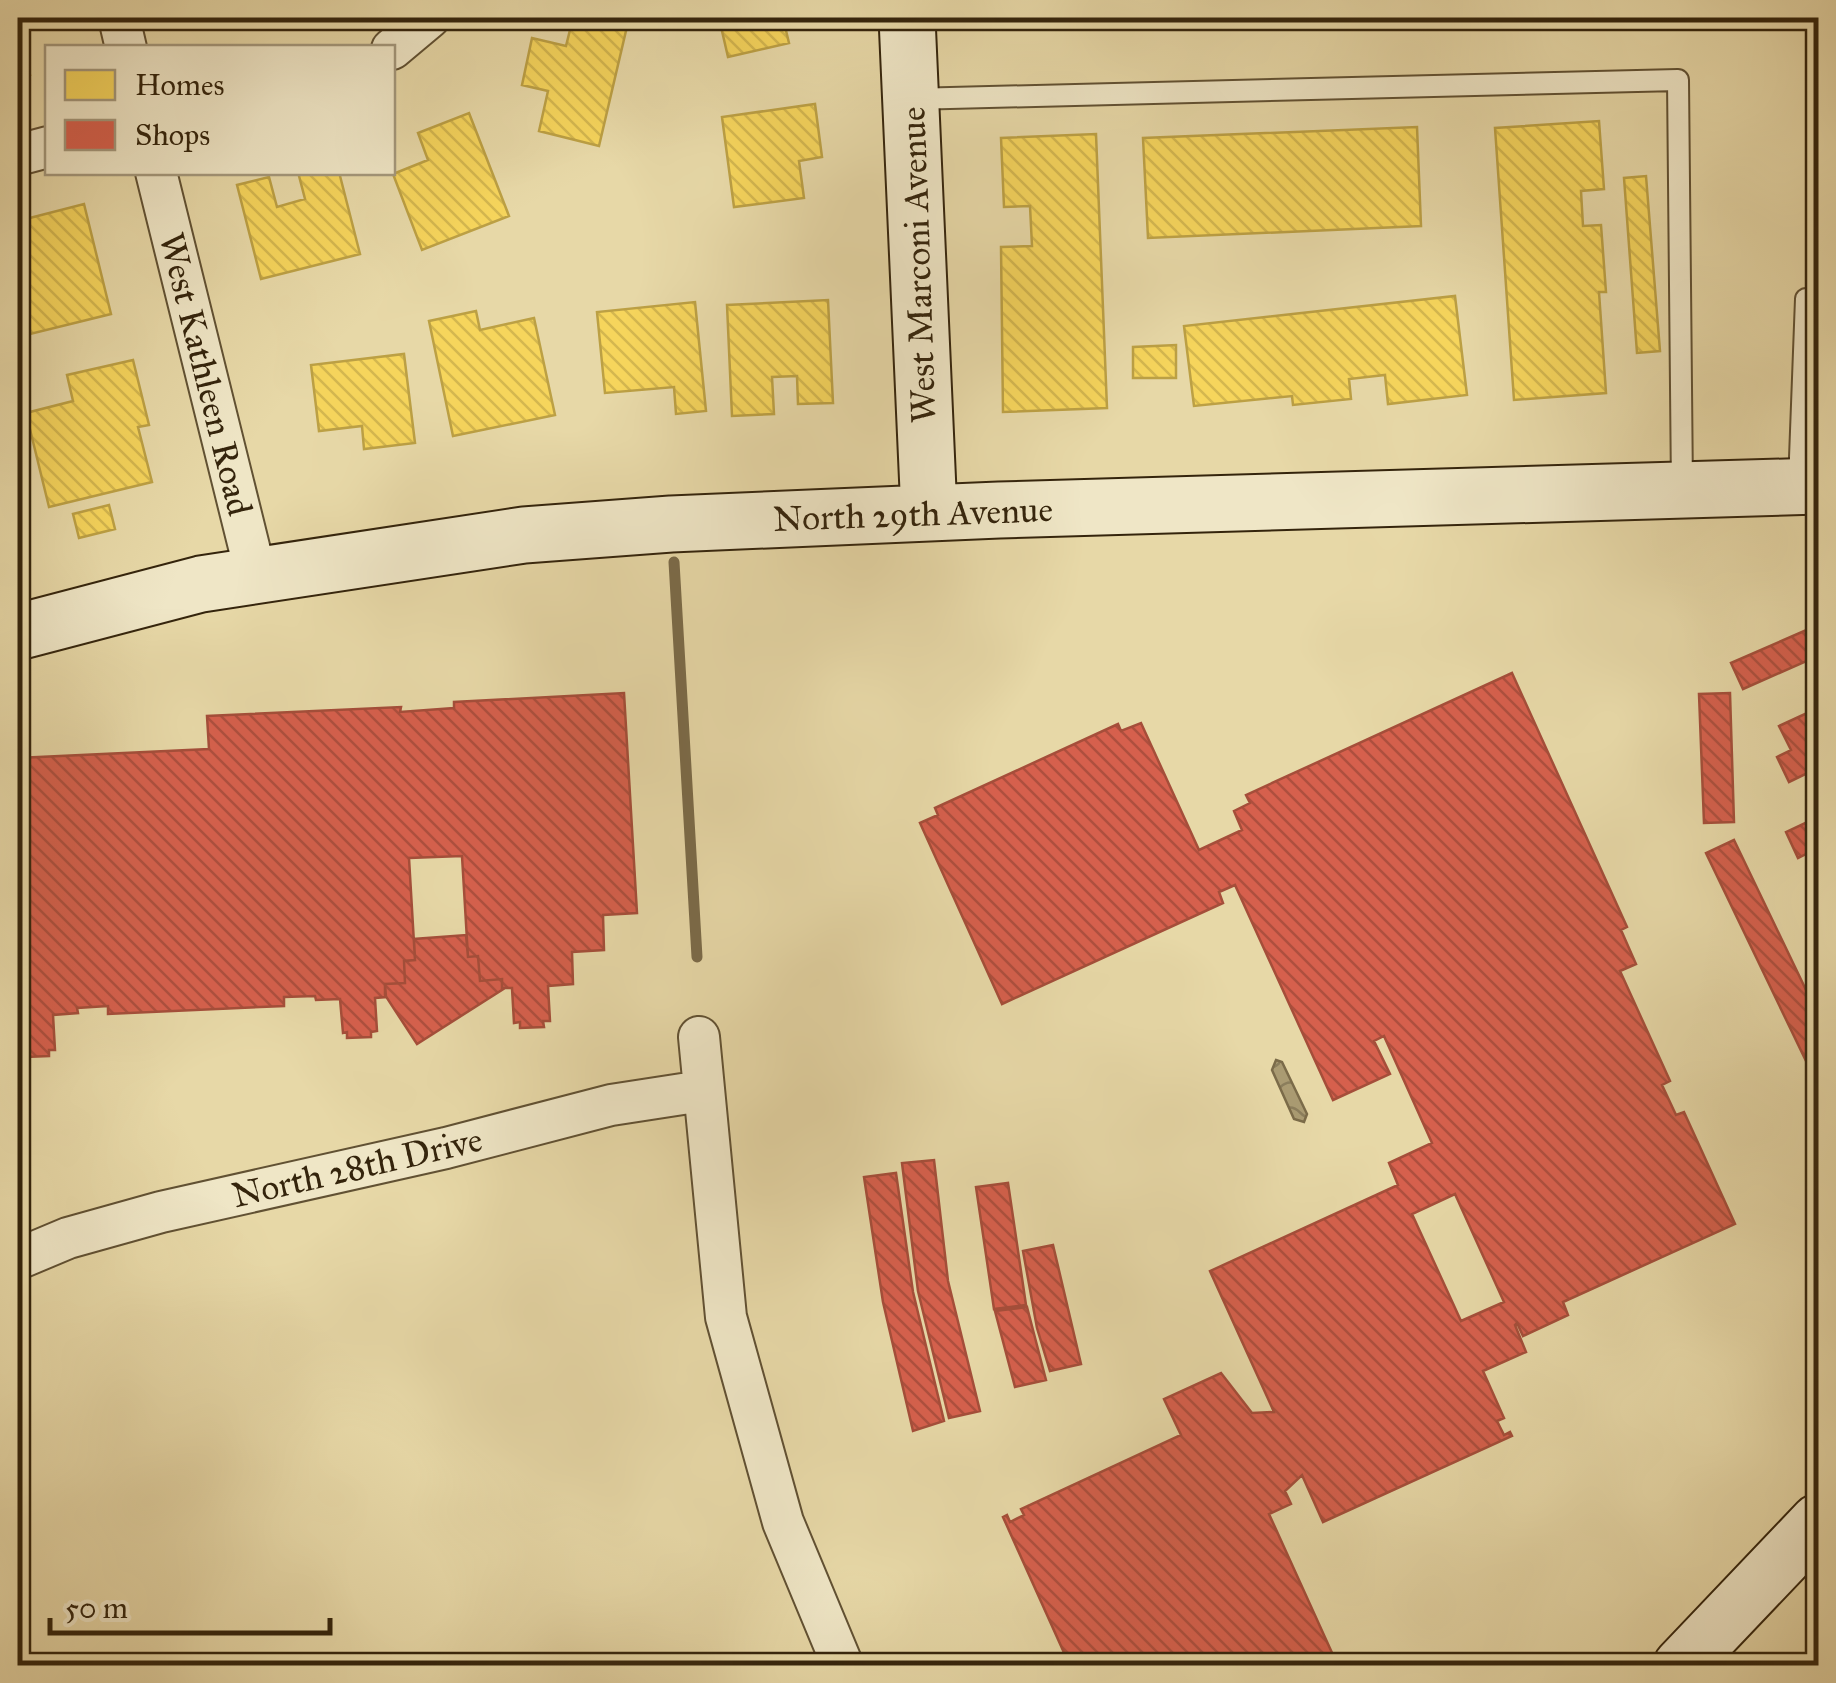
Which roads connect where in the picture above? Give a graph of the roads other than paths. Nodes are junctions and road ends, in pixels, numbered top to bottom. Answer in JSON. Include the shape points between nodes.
{"nodes":[{"id":1,"x":118,"y":18,"type":"edge"},
{"id":2,"x":429,"y":18,"type":"edge"},
{"id":3,"x":907,"y":18,"type":"edge"},
{"id":4,"x":125,"y":45,"type":"edge"},
{"id":5,"x":395,"y":46,"type":"edge"},
{"id":6,"x":911,"y":99,"type":"junction"},
{"id":7,"x":45,"y":148,"type":"edge"},
{"id":8,"x":18,"y":155,"type":"edge"},
{"id":9,"x":157,"y":175,"type":"edge"},
{"id":10,"x":1818,"y":299,"type":"edge"},
{"id":11,"x":1809,"y":486,"type":"edge"},
{"id":12,"x":1682,"y":490,"type":"junction"},
{"id":13,"x":929,"y":513,"type":"junction"},
{"id":14,"x":256,"y":575,"type":"junction"},
{"id":15,"x":18,"y":632,"type":"edge"},
{"id":16,"x":699,"y":1036,"type":"dead end"},
{"id":17,"x":702,"y":1092,"type":"junction"},
{"id":18,"x":18,"y":1259,"type":"edge"},
{"id":19,"x":1818,"y":1522,"type":"edge"},
{"id":20,"x":842,"y":1666,"type":"edge"},
{"id":21,"x":1680,"y":1666,"type":"edge"}],
"edges":[{"from":1,"to":4,"type":"street"},
{"from":2,"to":5,"type":"street"},
{"from":3,"to":6,"type":"street","name":"West Marconi Avenue"},
{"from":6,"to":12,"type":"lane","via":[[1678,80]]},
{"from":6,"to":13,"type":"street","name":"West Marconi Avenue"},
{"from":7,"to":8,"type":"street"},
{"from":9,"to":14,"type":"street","name":"West Kathleen Road"},
{"from":10,"to":11,"type":"lane","via":[[1806,299]]},
{"from":11,"to":12,"type":"street","name":"North 29th Avenue"},
{"from":12,"to":13,"type":"street","name":"North 29th Avenue"},
{"from":13,"to":14,"type":"street","name":"North 29th Avenue","via":[[524,535]]},
{"from":14,"to":15,"type":"street","name":"North 29th Avenue"},
{"from":16,"to":17,"type":"street"},
{"from":17,"to":18,"type":"street","name":"North 28th Drive","via":[[611,1106],[161,1212]]},
{"from":17,"to":20,"type":"street","via":[[726,1318],[783,1522]]},
{"from":19,"to":21,"type":"street"}]}
